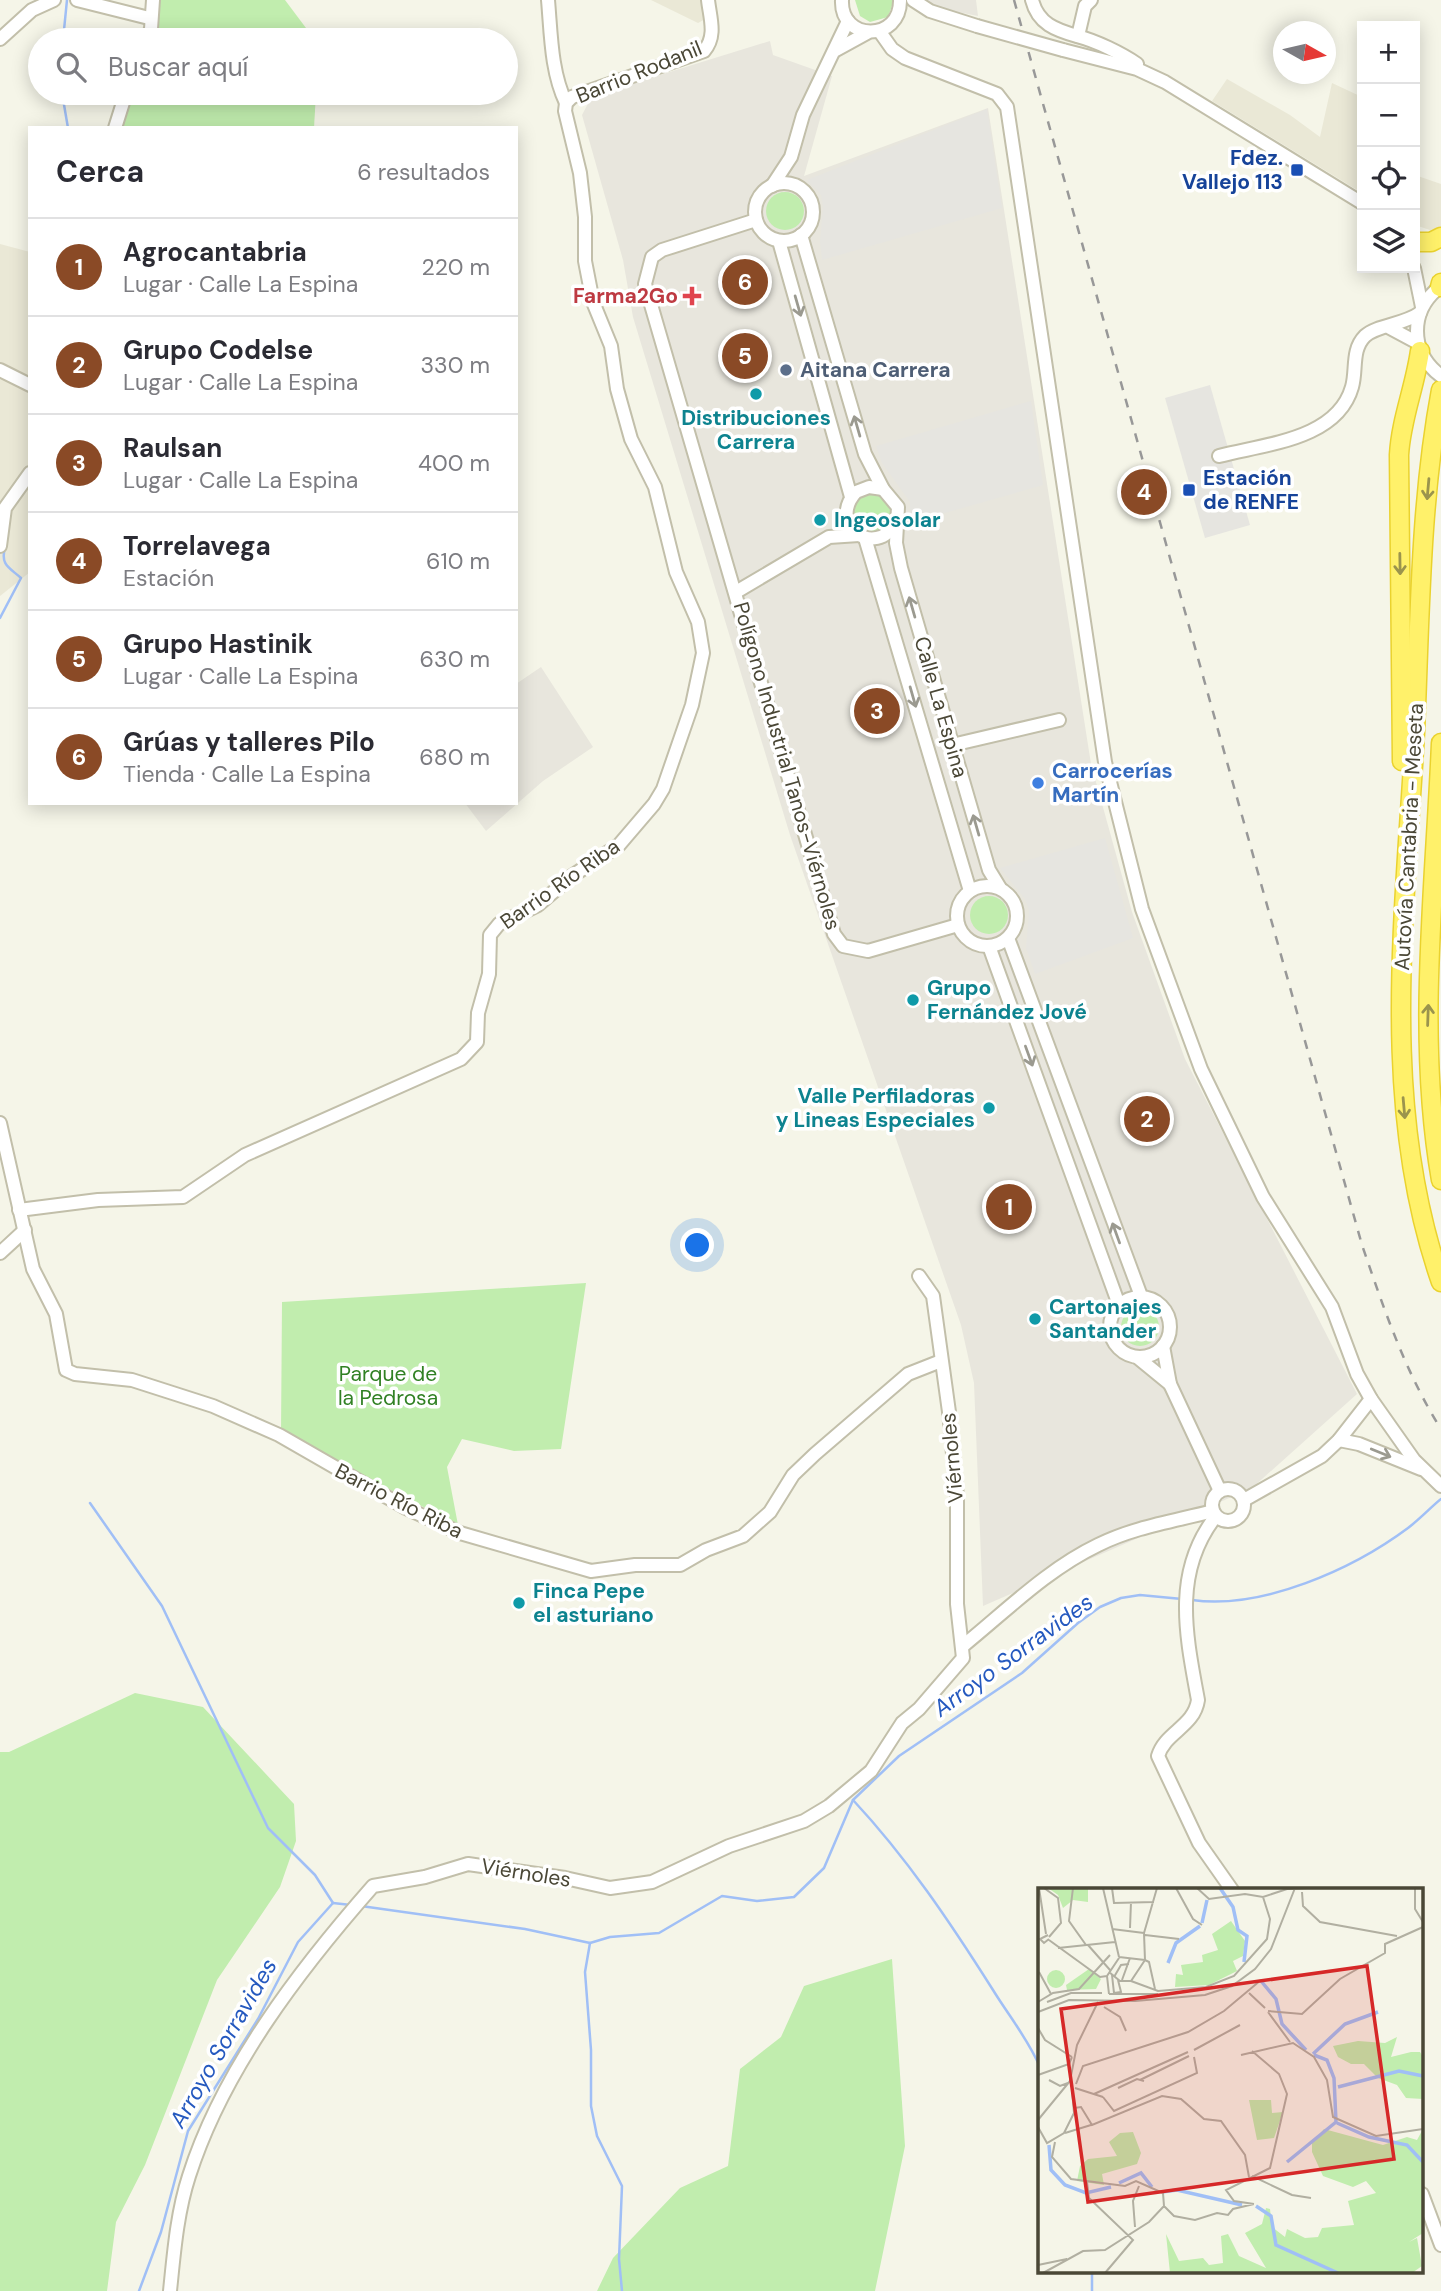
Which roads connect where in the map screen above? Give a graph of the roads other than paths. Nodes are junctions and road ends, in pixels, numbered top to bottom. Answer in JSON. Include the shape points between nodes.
{"nodes":[{"id":1,"x":54,"y":0,"type":"edge"},
{"id":2,"x":77,"y":0,"type":"edge"},
{"id":3,"x":153,"y":0,"type":"edge"},
{"id":4,"x":548,"y":0,"type":"edge"},
{"id":5,"x":708,"y":0,"type":"edge"},
{"id":6,"x":842,"y":0,"type":"edge"},
{"id":7,"x":900,"y":0,"type":"edge"},
{"id":8,"x":913,"y":0,"type":"edge"},
{"id":9,"x":1032,"y":0,"type":"edge"},
{"id":10,"x":1091,"y":0,"type":"edge"},
{"id":11,"x":930,"y":11,"type":"junction"},
{"id":12,"x":149,"y":18,"type":"junction"},
{"id":13,"x":897,"y":18,"type":"junction"},
{"id":14,"x":848,"y":22,"type":"junction"},
{"id":15,"x":151,"y":28,"type":"edge"},
{"id":16,"x":874,"y":32,"type":"junction"},
{"id":17,"x":1078,"y":36,"type":"junction"},
{"id":18,"x":0,"y":39,"type":"edge"},
{"id":19,"x":836,"y":50,"type":"junction"},
{"id":20,"x":1137,"y":69,"type":"junction"},
{"id":21,"x":566,"y":103,"type":"junction"},
{"id":22,"x":122,"y":105,"type":"edge"},
{"id":23,"x":116,"y":126,"type":"edge"},
{"id":24,"x":791,"y":157,"type":"junction"},
{"id":25,"x":772,"y":186,"type":"junction"},
{"id":26,"x":800,"y":188,"type":"junction"},
{"id":27,"x":1357,"y":200,"type":"edge"},
{"id":28,"x":756,"y":220,"type":"junction"},
{"id":29,"x":801,"y":235,"type":"junction"},
{"id":30,"x":1441,"y":237,"type":"edge"},
{"id":31,"x":779,"y":241,"type":"junction"},
{"id":32,"x":1420,"y":242,"type":"edge"},
{"id":33,"x":586,"y":261,"type":"joint"},
{"id":34,"x":1420,"y":272,"type":"edge"},
{"id":35,"x":1415,"y":273,"type":"edge"},
{"id":36,"x":1441,"y":285,"type":"edge"},
{"id":37,"x":1421,"y":310,"type":"junction"},
{"id":38,"x":1390,"y":328,"type":"junction"},
{"id":39,"x":1419,"y":347,"type":"junction"},
{"id":40,"x":0,"y":370,"type":"edge"},
{"id":41,"x":1441,"y":376,"type":"edge"},
{"id":42,"x":28,"y":384,"type":"edge"},
{"id":43,"x":1441,"y":390,"type":"edge"},
{"id":44,"x":1219,"y":456,"type":"dead end"},
{"id":45,"x":28,"y":476,"type":"edge"},
{"id":46,"x":883,"y":489,"type":"junction"},
{"id":47,"x":851,"y":497,"type":"junction"},
{"id":48,"x":846,"y":511,"type":"junction"},
{"id":49,"x":897,"y":522,"type":"junction"},
{"id":50,"x":829,"y":537,"type":"junction"},
{"id":51,"x":862,"y":537,"type":"junction"},
{"id":52,"x":0,"y":546,"type":"edge"},
{"id":53,"x":736,"y":592,"type":"junction"},
{"id":54,"x":1059,"y":720,"type":"dead end"},
{"id":55,"x":1441,"y":743,"type":"edge"},
{"id":56,"x":952,"y":746,"type":"junction"},
{"id":57,"x":1441,"y":867,"type":"edge"},
{"id":58,"x":1000,"y":888,"type":"junction"},
{"id":59,"x":970,"y":891,"type":"junction"},
{"id":60,"x":958,"y":925,"type":"junction"},
{"id":61,"x":1432,"y":927,"type":"junction"},
{"id":62,"x":1008,"y":938,"type":"junction"},
{"id":63,"x":989,"y":946,"type":"junction"},
{"id":64,"x":1401,"y":1072,"type":"junction"},
{"id":65,"x":0,"y":1123,"type":"edge"},
{"id":66,"x":1441,"y":1180,"type":"edge"},
{"id":67,"x":19,"y":1210,"type":"junction"},
{"id":68,"x":25,"y":1230,"type":"junction"},
{"id":69,"x":0,"y":1254,"type":"edge"},
{"id":70,"x":919,"y":1276,"type":"dead end"},
{"id":71,"x":1441,"y":1282,"type":"edge"},
{"id":72,"x":1141,"y":1296,"type":"junction"},
{"id":73,"x":1119,"y":1305,"type":"junction"},
{"id":74,"x":1163,"y":1346,"type":"junction"},
{"id":75,"x":1137,"y":1357,"type":"junction"},
{"id":76,"x":941,"y":1361,"type":"junction"},
{"id":77,"x":1170,"y":1384,"type":"junction"},
{"id":78,"x":1371,"y":1399,"type":"junction"},
{"id":79,"x":1339,"y":1440,"type":"junction"},
{"id":80,"x":1423,"y":1470,"type":"junction"},
{"id":81,"x":1441,"y":1486,"type":"edge"},
{"id":82,"x":1220,"y":1491,"type":"junction"},
{"id":83,"x":1244,"y":1500,"type":"junction"},
{"id":84,"x":1214,"y":1513,"type":"junction"},
{"id":85,"x":964,"y":1645,"type":"junction"},
{"id":86,"x":1231,"y":1888,"type":"edge"},
{"id":87,"x":1424,"y":2199,"type":"edge"},
{"id":88,"x":1441,"y":2245,"type":"edge"},
{"id":89,"x":170,"y":2291,"type":"edge"}],
"edges":[{"from":1,"to":18,"type":"street","via":[[33,10]]},
{"from":2,"to":12,"type":"street"},
{"from":3,"to":12,"type":"street"},
{"from":4,"to":21,"type":"street","name":"Barrio Rodanil","via":[[552,50]]},
{"from":5,"to":21,"type":"street","name":"Barrio Rodanil","via":[[712,32],[704,51]]},
{"from":6,"to":14,"type":"street"},
{"from":7,"to":13,"type":"street"},
{"from":8,"to":11,"type":"street"},
{"from":9,"to":17,"type":"street","via":[[1049,26]]},
{"from":10,"to":17,"type":"street","via":[[1085,6]]},
{"from":11,"to":13,"type":"street"},
{"from":11,"to":20,"type":"street","bridge":true},
{"from":12,"to":15,"type":"street"},
{"from":13,"to":16,"type":"street"},
{"from":14,"to":16,"type":"street"},
{"from":14,"to":19,"type":"street"},
{"from":16,"to":19,"type":"street"},
{"from":16,"to":78,"type":"street","via":[[905,58],[1003,98],[1007,107],[1105,762],[1143,909],[1201,1069],[1263,1197],[1332,1307]]},
{"from":17,"to":20,"type":"street","via":[[1138,63]]},
{"from":19,"to":24,"type":"street","via":[[803,115]]},
{"from":20,"to":27,"type":"street","via":[[1178,89]]},
{"from":21,"to":33,"type":"street","name":"Barrio Rodanil","via":[[583,202]]},
{"from":22,"to":23,"type":"street"},
{"from":24,"to":25,"type":"street"},
{"from":24,"to":26,"type":"street"},
{"from":25,"to":26,"type":"street"},
{"from":25,"to":28,"type":"street","via":[[757,204]]},
{"from":26,"to":29,"type":"street","via":[[813,213]]},
{"from":28,"to":31,"type":"street","via":[[765,234]]},
{"from":28,"to":53,"type":"street","name":"Polígono Industrial Tanos-Viérnoles","via":[[662,250],[652,257],[645,284]]},
{"from":29,"to":31,"type":"street"},
{"from":46,"to":29,"type":"street","name":"Calle La Espina","one_way":true,"via":[[865,454]]},
{"from":30,"to":32,"type":"highway"},
{"from":31,"to":47,"type":"street","one_way":true},
{"from":33,"to":67,"type":"street","name":"Barrio Río Riba","via":[[631,439],[655,487],[667,544],[698,622],[703,653],[692,705],[663,789],[619,845],[538,905],[499,924],[490,935],[489,974],[478,1013],[477,1042],[461,1059],[245,1155],[184,1197],[98,1200]]},
{"from":34,"to":36,"type":"street"},
{"from":35,"to":37,"type":"street"},
{"from":36,"to":37,"type":"street"},
{"from":37,"to":38,"type":"street"},
{"from":37,"to":39,"type":"street"},
{"from":38,"to":39,"type":"street"},
{"from":38,"to":44,"type":"street","via":[[1374,330],[1360,342],[1350,393],[1326,423],[1310,432]]},
{"from":39,"to":41,"type":"street"},
{"from":39,"to":64,"type":"highway","one_way":true,"via":[[1399,455],[1402,792],[1396,1031]]},
{"from":40,"to":42,"type":"street"},
{"from":43,"to":64,"type":"highway","name":"Autovía Cantabria - Meseta","one_way":true,"via":[[1423,554]]},
{"from":45,"to":52,"type":"street","via":[[5,508]]},
{"from":46,"to":47,"type":"street","via":[[869,487]]},
{"from":46,"to":49,"type":"street","name":"Calle La Espina","via":[[895,500]]},
{"from":47,"to":48,"type":"street"},
{"from":48,"to":50,"type":"street","name":"Polígono Industrial Tanos-Viérnoles"},
{"from":48,"to":51,"type":"street","name":"Calle La Espina","via":[[849,525]]},
{"from":49,"to":51,"type":"street","via":[[880,538]]},
{"from":56,"to":49,"type":"street","name":"Calle La Espina","one_way":true,"via":[[901,568]]},
{"from":50,"to":51,"type":"street","name":"Polígono Industrial Tanos-Viérnoles"},
{"from":50,"to":53,"type":"street","name":"Polígono Industrial Tanos-Viérnoles"},
{"from":51,"to":59,"type":"street","name":"Calle La Espina","one_way":true},
{"from":53,"to":60,"type":"street","name":"Polígono Industrial Tanos-Viérnoles","via":[[834,934],[843,946],[868,951]]},
{"from":54,"to":56,"type":"street"},
{"from":55,"to":61,"type":"highway","name":"Autovía Cantabria - Meseta"},
{"from":58,"to":56,"type":"street","name":"Calle La Espina","one_way":true,"via":[[989,870]]},
{"from":57,"to":61,"type":"highway"},
{"from":58,"to":59,"type":"street","via":[[984,886]]},
{"from":58,"to":62,"type":"street","name":"Calle La Espina","via":[[1016,909],[1016,925]]},
{"from":59,"to":60,"type":"street","via":[[958,906]]},
{"from":60,"to":63,"type":"street","via":[[970,941]]},
{"from":66,"to":61,"type":"highway","name":"Autovía Cantabria - Meseta","one_way":true,"via":[[1427,1055]]},
{"from":62,"to":63,"type":"street"},
{"from":72,"to":62,"type":"street","one_way":true},
{"from":63,"to":73,"type":"street","one_way":true},
{"from":64,"to":71,"type":"highway","name":"Autovía Cantabria - Meseta","one_way":true,"via":[[1413,1179]]},
{"from":65,"to":67,"type":"street","name":"Barrio Río Riba"},
{"from":67,"to":68,"type":"street","name":"Barrio Río Riba"},
{"from":68,"to":69,"type":"street"},
{"from":68,"to":76,"type":"street","name":"Barrio Río Riba","via":[[33,1269],[56,1314],[66,1370],[132,1380],[213,1406],[269,1430],[460,1534],[592,1571],[635,1564],[680,1565],[743,1536],[770,1512],[793,1475],[815,1454],[908,1374]]},
{"from":70,"to":76,"type":"street","name":"Viérnoles","via":[[933,1297]]},
{"from":72,"to":73,"type":"street"},
{"from":72,"to":74,"type":"street","via":[[1166,1310],[1170,1329]]},
{"from":73,"to":75,"type":"street","via":[[1110,1332],[1120,1349]]},
{"from":74,"to":75,"type":"street"},
{"from":74,"to":77,"type":"street"},
{"from":75,"to":77,"type":"street"},
{"from":76,"to":85,"type":"street","name":"Viérnoles","via":[[957,1496],[957,1604]]},
{"from":77,"to":82,"type":"street"},
{"from":78,"to":79,"type":"street"},
{"from":78,"to":80,"type":"street"},
{"from":79,"to":80,"type":"street","one_way":true},
{"from":79,"to":83,"type":"street","via":[[1322,1456]]},
{"from":80,"to":81,"type":"street"},
{"from":82,"to":83,"type":"street","via":[[1234,1489]]},
{"from":82,"to":84,"type":"street","via":[[1213,1499]]},
{"from":83,"to":84,"type":"street","via":[[1244,1511],[1237,1520],[1226,1521]]},
{"from":84,"to":85,"type":"street","name":"Viérnoles","via":[[1099,1544],[1063,1564]]},
{"from":84,"to":86,"type":"street","via":[[1192,1559],[1185,1591],[1197,1709],[1158,1756],[1199,1843]]},
{"from":85,"to":89,"type":"street","name":"Viérnoles","via":[[958,1667],[902,1723],[871,1771],[845,1794],[804,1821],[729,1846],[675,1874],[610,1888],[468,1864],[373,1886],[300,1972],[216,2109],[188,2177]]},
{"from":87,"to":88,"type":"street"}]}
